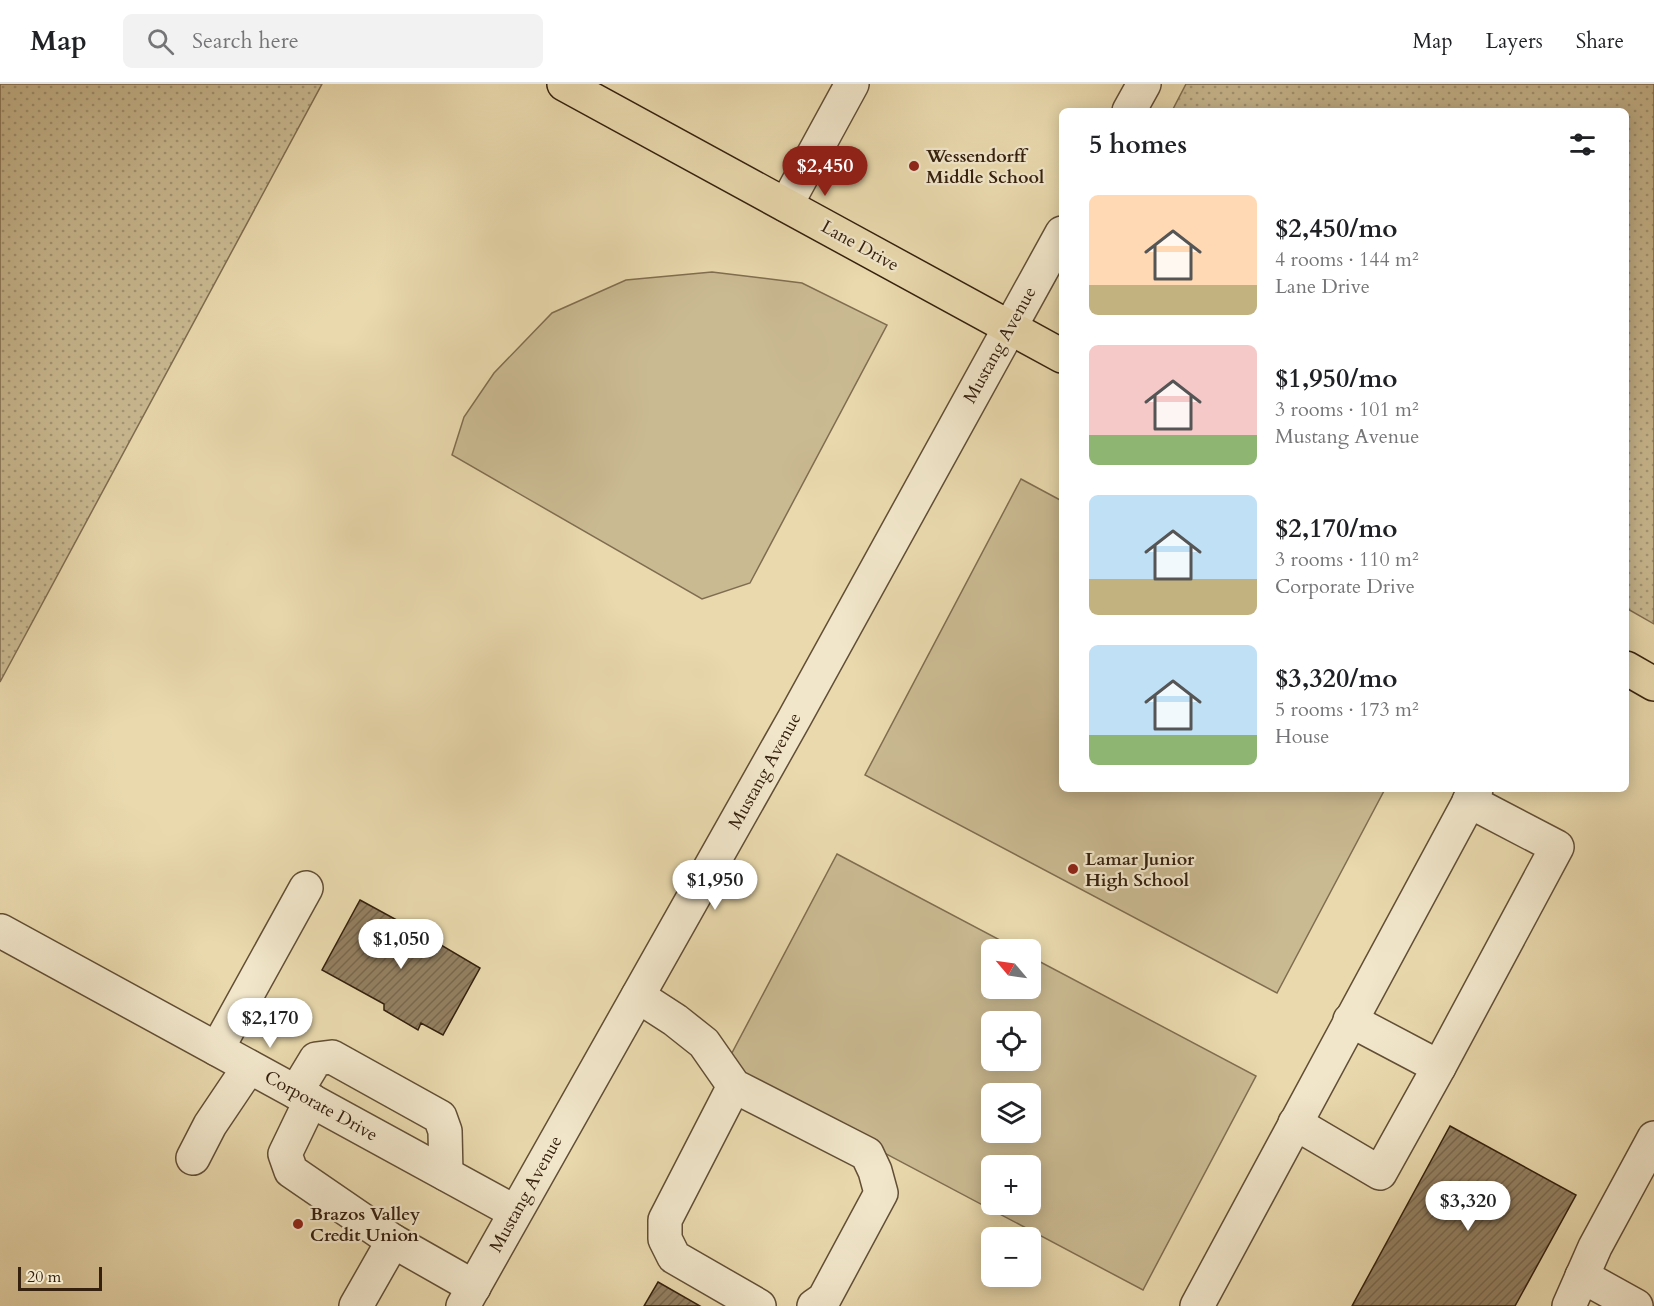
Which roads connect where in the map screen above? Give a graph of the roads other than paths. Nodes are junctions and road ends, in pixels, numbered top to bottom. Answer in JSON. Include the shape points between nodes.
{"nodes":[{"id":1,"x":564,"y":84,"type":"edge"},
{"id":2,"x":852,"y":84,"type":"edge"},
{"id":3,"x":1144,"y":84,"type":"edge"},
{"id":4,"x":1131,"y":108,"type":"edge"},
{"id":5,"x":786,"y":205,"type":"junction"},
{"id":6,"x":1059,"y":238,"type":"edge"},
{"id":7,"x":1010,"y":328,"type":"junction"},
{"id":8,"x":1059,"y":354,"type":"edge"},
{"id":9,"x":1629,"y":670,"type":"edge"},
{"id":10,"x":1654,"y":684,"type":"edge"},
{"id":11,"x":1473,"y":795,"type":"edge"},
{"id":12,"x":306,"y":888,"type":"dead end"},
{"id":13,"x":1,"y":931,"type":"edge"},
{"id":14,"x":638,"y":996,"type":"junction"},
{"id":15,"x":1350,"y":1020,"type":"junction"},
{"id":16,"x":217,"y":1049,"type":"junction"},
{"id":17,"x":249,"y":1067,"type":"junction"},
{"id":18,"x":1439,"y":1067,"type":"junction"},
{"id":19,"x":734,"y":1086,"type":"junction"},
{"id":20,"x":304,"y":1096,"type":"junction"},
{"id":21,"x":1296,"y":1123,"type":"junction"},
{"id":22,"x":1654,"y":1138,"type":"edge"},
{"id":23,"x":193,"y":1158,"type":"dead end"},
{"id":24,"x":446,"y":1174,"type":"junction"},
{"id":25,"x":515,"y":1212,"type":"junction"},
{"id":26,"x":393,"y":1241,"type":"junction"},
{"id":27,"x":1582,"y":1276,"type":"junction"},
{"id":28,"x":469,"y":1296,"type":"edge"},
{"id":29,"x":356,"y":1306,"type":"edge"},
{"id":30,"x":759,"y":1306,"type":"edge"},
{"id":31,"x":814,"y":1306,"type":"edge"},
{"id":32,"x":1197,"y":1306,"type":"edge"},
{"id":33,"x":1569,"y":1306,"type":"edge"},
{"id":34,"x":1636,"y":1306,"type":"edge"}],
"edges":[{"from":1,"to":5,"type":"main road","name":"Lane Drive"},
{"from":2,"to":5,"type":"street"},
{"from":3,"to":4,"type":"street"},
{"from":5,"to":7,"type":"main road","name":"Lane Drive"},
{"from":6,"to":7,"type":"street","name":"Mustang Avenue"},
{"from":7,"to":8,"type":"main road","name":"Lane Drive"},
{"from":7,"to":14,"type":"street","name":"Mustang Avenue"},
{"from":9,"to":10,"type":"main road"},
{"from":11,"to":15,"type":"street"},
{"from":11,"to":18,"type":"street","via":[[1557,847]]},
{"from":12,"to":16,"type":"street"},
{"from":13,"to":16,"type":"street","name":"Corporate Drive"},
{"from":14,"to":19,"type":"street","via":[[704,1043]]},
{"from":14,"to":25,"type":"street","name":"Mustang Avenue"},
{"from":15,"to":18,"type":"street"},
{"from":15,"to":21,"type":"street"},
{"from":16,"to":17,"type":"street","name":"Corporate Drive"},
{"from":17,"to":20,"type":"street","name":"Corporate Drive"},
{"from":17,"to":23,"type":"street"},
{"from":18,"to":21,"type":"street","via":[[1380,1173]]},
{"from":19,"to":30,"type":"street","via":[[665,1220],[665,1239],[674,1257]]},
{"from":19,"to":31,"type":"street","via":[[867,1154],[876,1171],[881,1193],[824,1299]]},
{"from":20,"to":24,"type":"street","name":"Corporate Drive"},
{"from":20,"to":24,"type":"street","via":[[316,1059],[332,1057],[440,1117],[446,1131]]},
{"from":20,"to":26,"type":"street","via":[[285,1154],[291,1171]]},
{"from":21,"to":32,"type":"street"},
{"from":22,"to":27,"type":"street"},
{"from":24,"to":25,"type":"street","name":"Corporate Drive"},
{"from":25,"to":28,"type":"street","name":"Mustang Avenue"},
{"from":26,"to":28,"type":"street"},
{"from":26,"to":29,"type":"street"},
{"from":27,"to":33,"type":"street"},
{"from":27,"to":34,"type":"street"}]}
